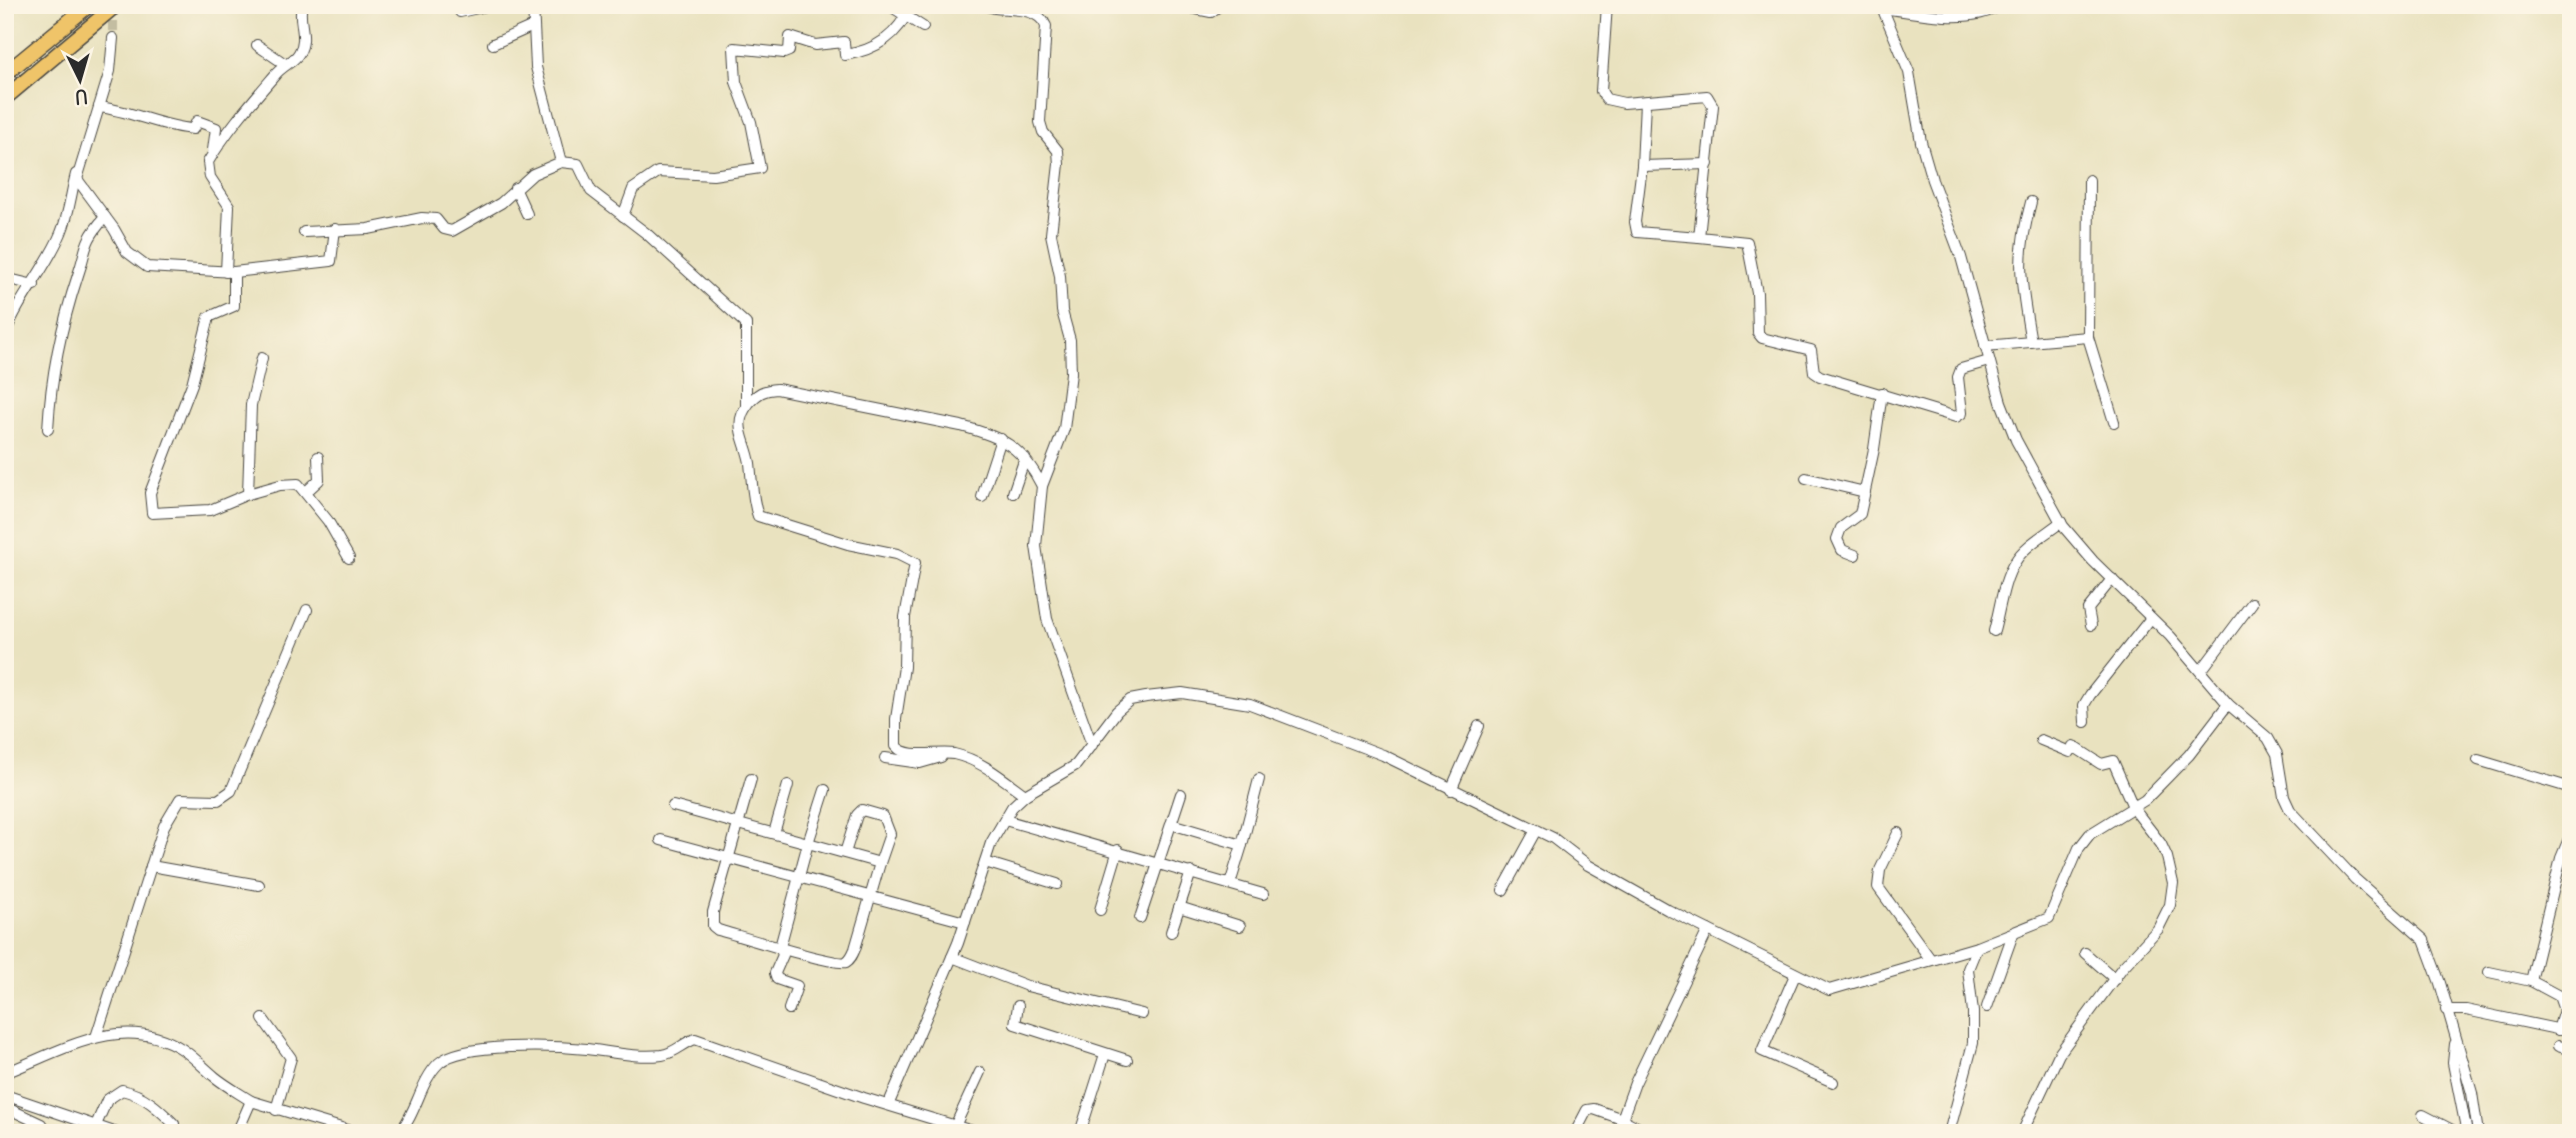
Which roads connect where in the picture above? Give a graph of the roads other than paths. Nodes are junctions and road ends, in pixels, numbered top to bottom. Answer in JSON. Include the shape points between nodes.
{"nodes":[{"id":1,"x":89,"y":5,"type":"edge"},
{"id":2,"x":116,"y":5,"type":"edge"},
{"id":3,"x":302,"y":5,"type":"edge"},
{"id":4,"x":491,"y":5,"type":"edge"},
{"id":5,"x":533,"y":5,"type":"edge"},
{"id":6,"x":889,"y":5,"type":"edge"},
{"id":7,"x":911,"y":5,"type":"edge"},
{"id":8,"x":982,"y":5,"type":"edge"},
{"id":9,"x":1177,"y":5,"type":"edge"},
{"id":10,"x":1220,"y":5,"type":"edge"},
{"id":11,"x":1606,"y":5,"type":"edge"},
{"id":12,"x":2001,"y":5,"type":"edge"},
{"id":13,"x":995,"y":7,"type":"edge"},
{"id":14,"x":1881,"y":7,"type":"edge"},
{"id":15,"x":460,"y":12,"type":"dead end"},
{"id":16,"x":905,"y":16,"type":"junction"},
{"id":17,"x":533,"y":26,"type":"junction"},
{"id":18,"x":923,"y":27,"type":"dead end"},
{"id":19,"x":113,"y":38,"type":"tunnel mouth"},
{"id":20,"x":493,"y":44,"type":"dead end"},
{"id":21,"x":257,"y":45,"type":"dead end"},
{"id":22,"x":285,"y":64,"type":"junction"},
{"id":23,"x":5,"y":74,"type":"edge"},
{"id":24,"x":5,"y":98,"type":"edge"},
{"id":25,"x":1646,"y":102,"type":"junction"},
{"id":26,"x":99,"y":107,"type":"junction"},
{"id":27,"x":214,"y":153,"type":"junction"},
{"id":28,"x":561,"y":162,"type":"junction"},
{"id":29,"x":1708,"y":164,"type":"junction"},
{"id":30,"x":1642,"y":166,"type":"junction"},
{"id":31,"x":76,"y":173,"type":"junction"},
{"id":32,"x":2089,"y":180,"type":"dead end"},
{"id":33,"x":515,"y":188,"type":"junction"},
{"id":34,"x":2031,"y":202,"type":"dead end"},
{"id":35,"x":527,"y":214,"type":"dead end"},
{"id":36,"x":623,"y":216,"type":"junction"},
{"id":37,"x":105,"y":218,"type":"junction"},
{"id":38,"x":335,"y":229,"type":"junction"},
{"id":39,"x":304,"y":232,"type":"dead end"},
{"id":40,"x":1699,"y":237,"type":"junction"},
{"id":41,"x":230,"y":272,"type":"junction"},
{"id":42,"x":5,"y":278,"type":"edge"},
{"id":43,"x":34,"y":285,"type":"junction"},
{"id":44,"x":5,"y":334,"type":"edge"},
{"id":45,"x":2088,"y":337,"type":"junction"},
{"id":46,"x":2031,"y":342,"type":"junction"},
{"id":47,"x":1985,"y":346,"type":"junction"},
{"id":48,"x":262,"y":358,"type":"dead end"},
{"id":49,"x":1989,"y":361,"type":"junction"},
{"id":50,"x":1882,"y":393,"type":"junction"},
{"id":51,"x":746,"y":407,"type":"junction"},
{"id":52,"x":2114,"y":422,"type":"dead end"},
{"id":53,"x":48,"y":429,"type":"dead end"},
{"id":54,"x":1001,"y":439,"type":"junction"},
{"id":55,"x":318,"y":457,"type":"dead end"},
{"id":56,"x":1025,"y":458,"type":"junction"},
{"id":57,"x":1806,"y":478,"type":"dead end"},
{"id":58,"x":1042,"y":486,"type":"junction"},
{"id":59,"x":306,"y":492,"type":"junction"},
{"id":60,"x":1865,"y":492,"type":"junction"},
{"id":61,"x":1013,"y":493,"type":"dead end"},
{"id":62,"x":248,"y":494,"type":"junction"},
{"id":63,"x":982,"y":496,"type":"dead end"},
{"id":64,"x":2061,"y":522,"type":"junction"},
{"id":65,"x":1855,"y":555,"type":"dead end"},
{"id":66,"x":349,"y":558,"type":"dead end"},
{"id":67,"x":2112,"y":579,"type":"junction"},
{"id":68,"x":2252,"y":603,"type":"dead end"},
{"id":69,"x":307,"y":610,"type":"dead end"},
{"id":70,"x":2151,"y":618,"type":"junction"},
{"id":71,"x":2091,"y":625,"type":"dead end"},
{"id":72,"x":1994,"y":631,"type":"dead end"},
{"id":73,"x":2201,"y":671,"type":"junction"},
{"id":74,"x":2228,"y":704,"type":"junction"},
{"id":75,"x":2085,"y":722,"type":"dead end"},
{"id":76,"x":1479,"y":726,"type":"dead end"},
{"id":77,"x":2041,"y":740,"type":"dead end"},
{"id":78,"x":1092,"y":745,"type":"junction"},
{"id":79,"x":952,"y":754,"type":"junction"},
{"id":80,"x":885,"y":758,"type":"dead end"},
{"id":81,"x":2478,"y":760,"type":"dead end"},
{"id":82,"x":751,"y":779,"type":"dead end"},
{"id":83,"x":1259,"y":779,"type":"dead end"},
{"id":84,"x":788,"y":785,"type":"dead end"},
{"id":85,"x":2571,"y":788,"type":"edge"},
{"id":86,"x":825,"y":790,"type":"dead end"},
{"id":87,"x":1451,"y":790,"type":"junction"},
{"id":88,"x":1026,"y":794,"type":"junction"},
{"id":89,"x":1181,"y":794,"type":"dead end"},
{"id":90,"x":673,"y":806,"type":"dead end"},
{"id":91,"x":2134,"y":809,"type":"junction"},
{"id":92,"x":1005,"y":820,"type":"junction"},
{"id":93,"x":737,"y":824,"type":"junction"},
{"id":94,"x":1171,"y":824,"type":"junction"},
{"id":95,"x":1536,"y":830,"type":"junction"},
{"id":96,"x":1898,"y":833,"type":"dead end"},
{"id":97,"x":774,"y":834,"type":"junction"},
{"id":98,"x":2571,"y":834,"type":"edge"},
{"id":99,"x":661,"y":840,"type":"dead end"},
{"id":100,"x":808,"y":843,"type":"junction"},
{"id":101,"x":1242,"y":845,"type":"junction"},
{"id":102,"x":1118,"y":850,"type":"junction"},
{"id":103,"x":845,"y":853,"type":"junction"},
{"id":104,"x":728,"y":859,"type":"junction"},
{"id":105,"x":985,"y":862,"type":"junction"},
{"id":106,"x":1158,"y":862,"type":"junction"},
{"id":107,"x":880,"y":863,"type":"junction"},
{"id":108,"x":150,"y":866,"type":"junction"},
{"id":109,"x":1191,"y":872,"type":"junction"},
{"id":110,"x":799,"y":877,"type":"junction"},
{"id":111,"x":1058,"y":884,"type":"dead end"},
{"id":112,"x":1230,"y":884,"type":"junction"},
{"id":113,"x":259,"y":886,"type":"dead end"},
{"id":114,"x":1503,"y":890,"type":"dead end"},
{"id":115,"x":1263,"y":894,"type":"dead end"},
{"id":116,"x":870,"y":896,"type":"junction"},
{"id":117,"x":1179,"y":908,"type":"junction"},
{"id":118,"x":1100,"y":910,"type":"dead end"},
{"id":119,"x":1140,"y":918,"type":"dead end"},
{"id":120,"x":965,"y":922,"type":"junction"},
{"id":121,"x":1240,"y":926,"type":"dead end"},
{"id":122,"x":1708,"y":930,"type":"junction"},
{"id":123,"x":1171,"y":932,"type":"dead end"},
{"id":124,"x":2013,"y":934,"type":"junction"},
{"id":125,"x":780,"y":947,"type":"junction"},
{"id":126,"x":1977,"y":947,"type":"junction"},
{"id":127,"x":2085,"y":953,"type":"dead end"},
{"id":128,"x":952,"y":957,"type":"junction"},
{"id":129,"x":1931,"y":960,"type":"junction"},
{"id":130,"x":2489,"y":972,"type":"dead end"},
{"id":131,"x":1795,"y":975,"type":"junction"},
{"id":132,"x":2115,"y":979,"type":"junction"},
{"id":133,"x":2531,"y":981,"type":"junction"},
{"id":134,"x":1018,"y":1006,"type":"dead end"},
{"id":135,"x":1987,"y":1007,"type":"dead end"},
{"id":136,"x":789,"y":1009,"type":"dead end"},
{"id":137,"x":2446,"y":1010,"type":"junction"},
{"id":138,"x":1142,"y":1014,"type":"dead end"},
{"id":139,"x":263,"y":1019,"type":"dead end"},
{"id":140,"x":2558,"y":1030,"type":"junction"},
{"id":141,"x":2571,"y":1032,"type":"edge"},
{"id":142,"x":96,"y":1037,"type":"junction"},
{"id":143,"x":2455,"y":1037,"type":"junction"},
{"id":144,"x":2558,"y":1046,"type":"dead end"},
{"id":145,"x":2571,"y":1050,"type":"edge"},
{"id":146,"x":1105,"y":1054,"type":"junction"},
{"id":147,"x":1127,"y":1060,"type":"dead end"},
{"id":148,"x":980,"y":1072,"type":"dead end"},
{"id":149,"x":5,"y":1073,"type":"edge"},
{"id":150,"x":1833,"y":1082,"type":"dead end"},
{"id":151,"x":5,"y":1095,"type":"edge"},
{"id":152,"x":251,"y":1101,"type":"junction"},
{"id":153,"x":889,"y":1103,"type":"junction"},
{"id":154,"x":5,"y":1107,"type":"edge"},
{"id":155,"x":276,"y":1110,"type":"junction"},
{"id":156,"x":2423,"y":1115,"type":"dead end"},
{"id":157,"x":1622,"y":1119,"type":"junction"},
{"id":158,"x":96,"y":1125,"type":"junction"},
{"id":159,"x":952,"y":1127,"type":"edge"},
{"id":160,"x":46,"y":1133,"type":"edge"},
{"id":161,"x":117,"y":1133,"type":"edge"},
{"id":162,"x":172,"y":1133,"type":"edge"},
{"id":163,"x":237,"y":1133,"type":"edge"},
{"id":164,"x":358,"y":1133,"type":"edge"},
{"id":165,"x":399,"y":1133,"type":"edge"},
{"id":166,"x":979,"y":1133,"type":"edge"},
{"id":167,"x":1080,"y":1133,"type":"edge"},
{"id":168,"x":1575,"y":1133,"type":"edge"},
{"id":169,"x":1648,"y":1133,"type":"edge"},
{"id":170,"x":1949,"y":1133,"type":"edge"},
{"id":171,"x":2022,"y":1133,"type":"edge"},
{"id":172,"x":2458,"y":1133,"type":"edge"},
{"id":173,"x":2467,"y":1133,"type":"edge"},
{"id":174,"x":2478,"y":1133,"type":"edge"}],
"edges":[{"from":1,"to":23,"type":"highway"},
{"from":2,"to":24,"type":"highway"},
{"from":3,"to":22,"type":"street","via":[[301,51]]},
{"from":4,"to":15,"type":"street"},
{"from":5,"to":17,"type":"street"},
{"from":6,"to":16,"type":"street"},
{"from":7,"to":16,"type":"street"},
{"from":8,"to":13,"type":"street"},
{"from":9,"to":10,"type":"street","via":[[1210,12]]},
{"from":11,"to":25,"type":"street","via":[[1601,91],[1606,99]]},
{"from":12,"to":14,"type":"street","via":[[1975,14],[1944,16]]},
{"from":13,"to":58,"type":"street","via":[[1034,13],[1046,26],[1040,122],[1058,150],[1051,234],[1070,340],[1071,373],[1064,429]]},
{"from":14,"to":47,"type":"street","via":[[1909,72],[1921,142],[1961,257]]},
{"from":16,"to":18,"type":"street"},
{"from":16,"to":36,"type":"street","via":[[872,51],[845,55],[844,42],[815,45],[790,37],[789,51],[784,53],[734,48],[736,82],[751,122],[760,168],[713,175],[658,173],[633,188]]},
{"from":17,"to":20,"type":"street"},
{"from":17,"to":28,"type":"street","via":[[536,66]]},
{"from":19,"to":26,"type":"street","via":[[110,71]]},
{"from":21,"to":22,"type":"street"},
{"from":22,"to":27,"type":"street"},
{"from":25,"to":29,"type":"street","via":[[1711,99]]},
{"from":25,"to":30,"type":"street"},
{"from":26,"to":27,"type":"street","via":[[173,128],[193,129],[197,121],[216,128]]},
{"from":26,"to":31,"type":"street"},
{"from":27,"to":41,"type":"street","via":[[207,170],[229,206]]},
{"from":28,"to":33,"type":"street"},
{"from":28,"to":36,"type":"street","via":[[578,164],[591,191]]},
{"from":29,"to":30,"type":"street"},
{"from":29,"to":40,"type":"street"},
{"from":30,"to":40,"type":"street","via":[[1637,232]]},
{"from":31,"to":37,"type":"street"},
{"from":31,"to":43,"type":"street","via":[[62,231]]},
{"from":32,"to":45,"type":"street"},
{"from":33,"to":35,"type":"street"},
{"from":33,"to":38,"type":"street","via":[[501,202],[452,231],[436,219],[422,218],[368,229]]},
{"from":34,"to":46,"type":"street","via":[[2020,241],[2019,276]]},
{"from":36,"to":51,"type":"street","via":[[746,324]]},
{"from":37,"to":41,"type":"street","via":[[127,253],[147,267]]},
{"from":37,"to":53,"type":"street","via":[[83,250],[58,340]]},
{"from":38,"to":39,"type":"street"},
{"from":38,"to":41,"type":"street","via":[[331,261]]},
{"from":40,"to":50,"type":"street","via":[[1747,242],[1762,338],[1811,350],[1814,372],[1820,376]]},
{"from":41,"to":62,"type":"street","via":[[234,306],[209,317],[191,384],[149,501],[152,513],[210,510]]},
{"from":42,"to":43,"type":"street"},
{"from":43,"to":44,"type":"street","via":[[21,299]]},
{"from":45,"to":46,"type":"street"},
{"from":45,"to":52,"type":"street"},
{"from":46,"to":47,"type":"street"},
{"from":47,"to":49,"type":"street"},
{"from":48,"to":62,"type":"street","via":[[251,405]]},
{"from":49,"to":50,"type":"street","via":[[1961,369],[1962,413],[1956,417]]},
{"from":49,"to":64,"type":"street","via":[[2016,440]]},
{"from":50,"to":60,"type":"street"},
{"from":51,"to":54,"type":"street","via":[[764,390],[777,389],[961,426]]},
{"from":51,"to":79,"type":"street","via":[[739,428],[758,516],[915,563],[905,617],[896,746],[904,752]]},
{"from":54,"to":56,"type":"street"},
{"from":54,"to":63,"type":"street"},
{"from":55,"to":59,"type":"street","via":[[319,480]]},
{"from":56,"to":58,"type":"street"},
{"from":56,"to":61,"type":"street"},
{"from":57,"to":60,"type":"street"},
{"from":58,"to":78,"type":"street","via":[[1036,546],[1047,619]]},
{"from":59,"to":62,"type":"street","via":[[298,484],[289,484]]},
{"from":59,"to":66,"type":"street"},
{"from":60,"to":65,"type":"street","via":[[1860,514],[1841,528],[1837,539],[1842,550]]},
{"from":64,"to":67,"type":"street"},
{"from":64,"to":72,"type":"street","via":[[2015,561]]},
{"from":67,"to":70,"type":"street"},
{"from":67,"to":71,"type":"street","via":[[2088,609]]},
{"from":68,"to":73,"type":"street"},
{"from":69,"to":108,"type":"street","via":[[232,791],[218,800],[180,799],[164,826]]},
{"from":70,"to":73,"type":"street"},
{"from":70,"to":75,"type":"street","via":[[2090,695],[2084,705]]},
{"from":73,"to":74,"type":"street"},
{"from":74,"to":91,"type":"street","via":[[2189,755]]},
{"from":74,"to":137,"type":"street","via":[[2252,722],[2277,754],[2290,810],[2355,879],[2424,940]]},
{"from":76,"to":87,"type":"street"},
{"from":77,"to":91,"type":"street","via":[[2070,752],[2073,746],[2101,764],[2113,761]]},
{"from":78,"to":87,"type":"street","via":[[1130,701],[1182,693],[1251,704],[1310,725]]},
{"from":78,"to":88,"type":"street","via":[[1076,765]]},
{"from":79,"to":80,"type":"street","via":[[920,763]]},
{"from":79,"to":88,"type":"street","via":[[975,760]]},
{"from":81,"to":85,"type":"street"},
{"from":82,"to":93,"type":"street"},
{"from":83,"to":101,"type":"street"},
{"from":84,"to":97,"type":"street"},
{"from":86,"to":100,"type":"street"},
{"from":87,"to":95,"type":"street"},
{"from":88,"to":92,"type":"street"},
{"from":89,"to":94,"type":"street"},
{"from":90,"to":93,"type":"street"},
{"from":91,"to":124,"type":"street","via":[[2100,825],[2085,841],[2049,918]]},
{"from":91,"to":132,"type":"street","via":[[2167,857],[2172,894],[2166,917]]},
{"from":92,"to":102,"type":"street"},
{"from":92,"to":105,"type":"street"},
{"from":93,"to":97,"type":"street"},
{"from":93,"to":104,"type":"street"},
{"from":94,"to":101,"type":"street"},
{"from":94,"to":106,"type":"street"},
{"from":95,"to":114,"type":"street"},
{"from":95,"to":122,"type":"street","via":[[1588,865]]},
{"from":96,"to":129,"type":"street","via":[[1880,870],[1878,887]]},
{"from":97,"to":100,"type":"street"},
{"from":98,"to":133,"type":"street"},
{"from":99,"to":104,"type":"street"},
{"from":100,"to":103,"type":"street"},
{"from":100,"to":110,"type":"street"},
{"from":101,"to":112,"type":"street"},
{"from":102,"to":106,"type":"street"},
{"from":102,"to":118,"type":"street"},
{"from":103,"to":107,"type":"street"},
{"from":103,"to":107,"type":"street","via":[[856,815],[872,811],[883,816],[890,834]]},
{"from":104,"to":110,"type":"street"},
{"from":104,"to":125,"type":"street","via":[[713,926]]},
{"from":105,"to":111,"type":"street"},
{"from":105,"to":120,"type":"street"},
{"from":106,"to":109,"type":"street"},
{"from":106,"to":119,"type":"street"},
{"from":107,"to":116,"type":"street"},
{"from":108,"to":113,"type":"street"},
{"from":108,"to":142,"type":"street"},
{"from":109,"to":112,"type":"street"},
{"from":109,"to":117,"type":"street"},
{"from":110,"to":116,"type":"street"},
{"from":110,"to":125,"type":"street"},
{"from":112,"to":115,"type":"street"},
{"from":116,"to":120,"type":"street"},
{"from":116,"to":125,"type":"street","via":[[849,960],[833,961]]},
{"from":117,"to":121,"type":"street"},
{"from":117,"to":123,"type":"street"},
{"from":120,"to":128,"type":"street"},
{"from":122,"to":131,"type":"street"},
{"from":122,"to":157,"type":"street"},
{"from":124,"to":126,"type":"street"},
{"from":124,"to":135,"type":"street"},
{"from":125,"to":136,"type":"street","via":[[783,955],[775,978],[797,986]]},
{"from":126,"to":129,"type":"street"},
{"from":126,"to":170,"type":"street","via":[[1968,969],[1973,1043]]},
{"from":127,"to":132,"type":"street"},
{"from":128,"to":138,"type":"street","via":[[1027,986]]},
{"from":128,"to":153,"type":"street"},
{"from":129,"to":131,"type":"street","via":[[1838,989],[1820,988]]},
{"from":130,"to":133,"type":"street"},
{"from":131,"to":150,"type":"street","via":[[1762,1051]]},
{"from":132,"to":171,"type":"street","via":[[2059,1054]]},
{"from":133,"to":140,"type":"street","via":[[2563,1002]]},
{"from":134,"to":146,"type":"street","via":[[1015,1024]]},
{"from":137,"to":140,"type":"street","via":[[2466,1010]]},
{"from":137,"to":143,"type":"street"},
{"from":139,"to":155,"type":"street","via":[[291,1058]]},
{"from":140,"to":141,"type":"street"},
{"from":142,"to":149,"type":"street"},
{"from":142,"to":152,"type":"street","via":[[124,1031],[155,1037],[183,1049]]},
{"from":143,"to":173,"type":"street","via":[[2453,1063]]},
{"from":143,"to":174,"type":"street"},
{"from":144,"to":145,"type":"street"},
{"from":146,"to":147,"type":"street"},
{"from":146,"to":167,"type":"street"},
{"from":148,"to":159,"type":"street"},
{"from":151,"to":158,"type":"street"},
{"from":152,"to":155,"type":"street"},
{"from":152,"to":163,"type":"street"},
{"from":153,"to":159,"type":"street"},
{"from":153,"to":165,"type":"street","via":[[700,1039],[664,1055],[585,1049],[469,1051],[438,1064]]},
{"from":154,"to":160,"type":"street","via":[[41,1124]]},
{"from":155,"to":164,"type":"street"},
{"from":156,"to":172,"type":"street"},
{"from":157,"to":168,"type":"street","via":[[1587,1110]]},
{"from":157,"to":169,"type":"street"},
{"from":158,"to":161,"type":"street"},
{"from":158,"to":162,"type":"street","via":[[107,1100],[122,1090],[157,1107],[174,1124]]},
{"from":159,"to":166,"type":"street"}]}
